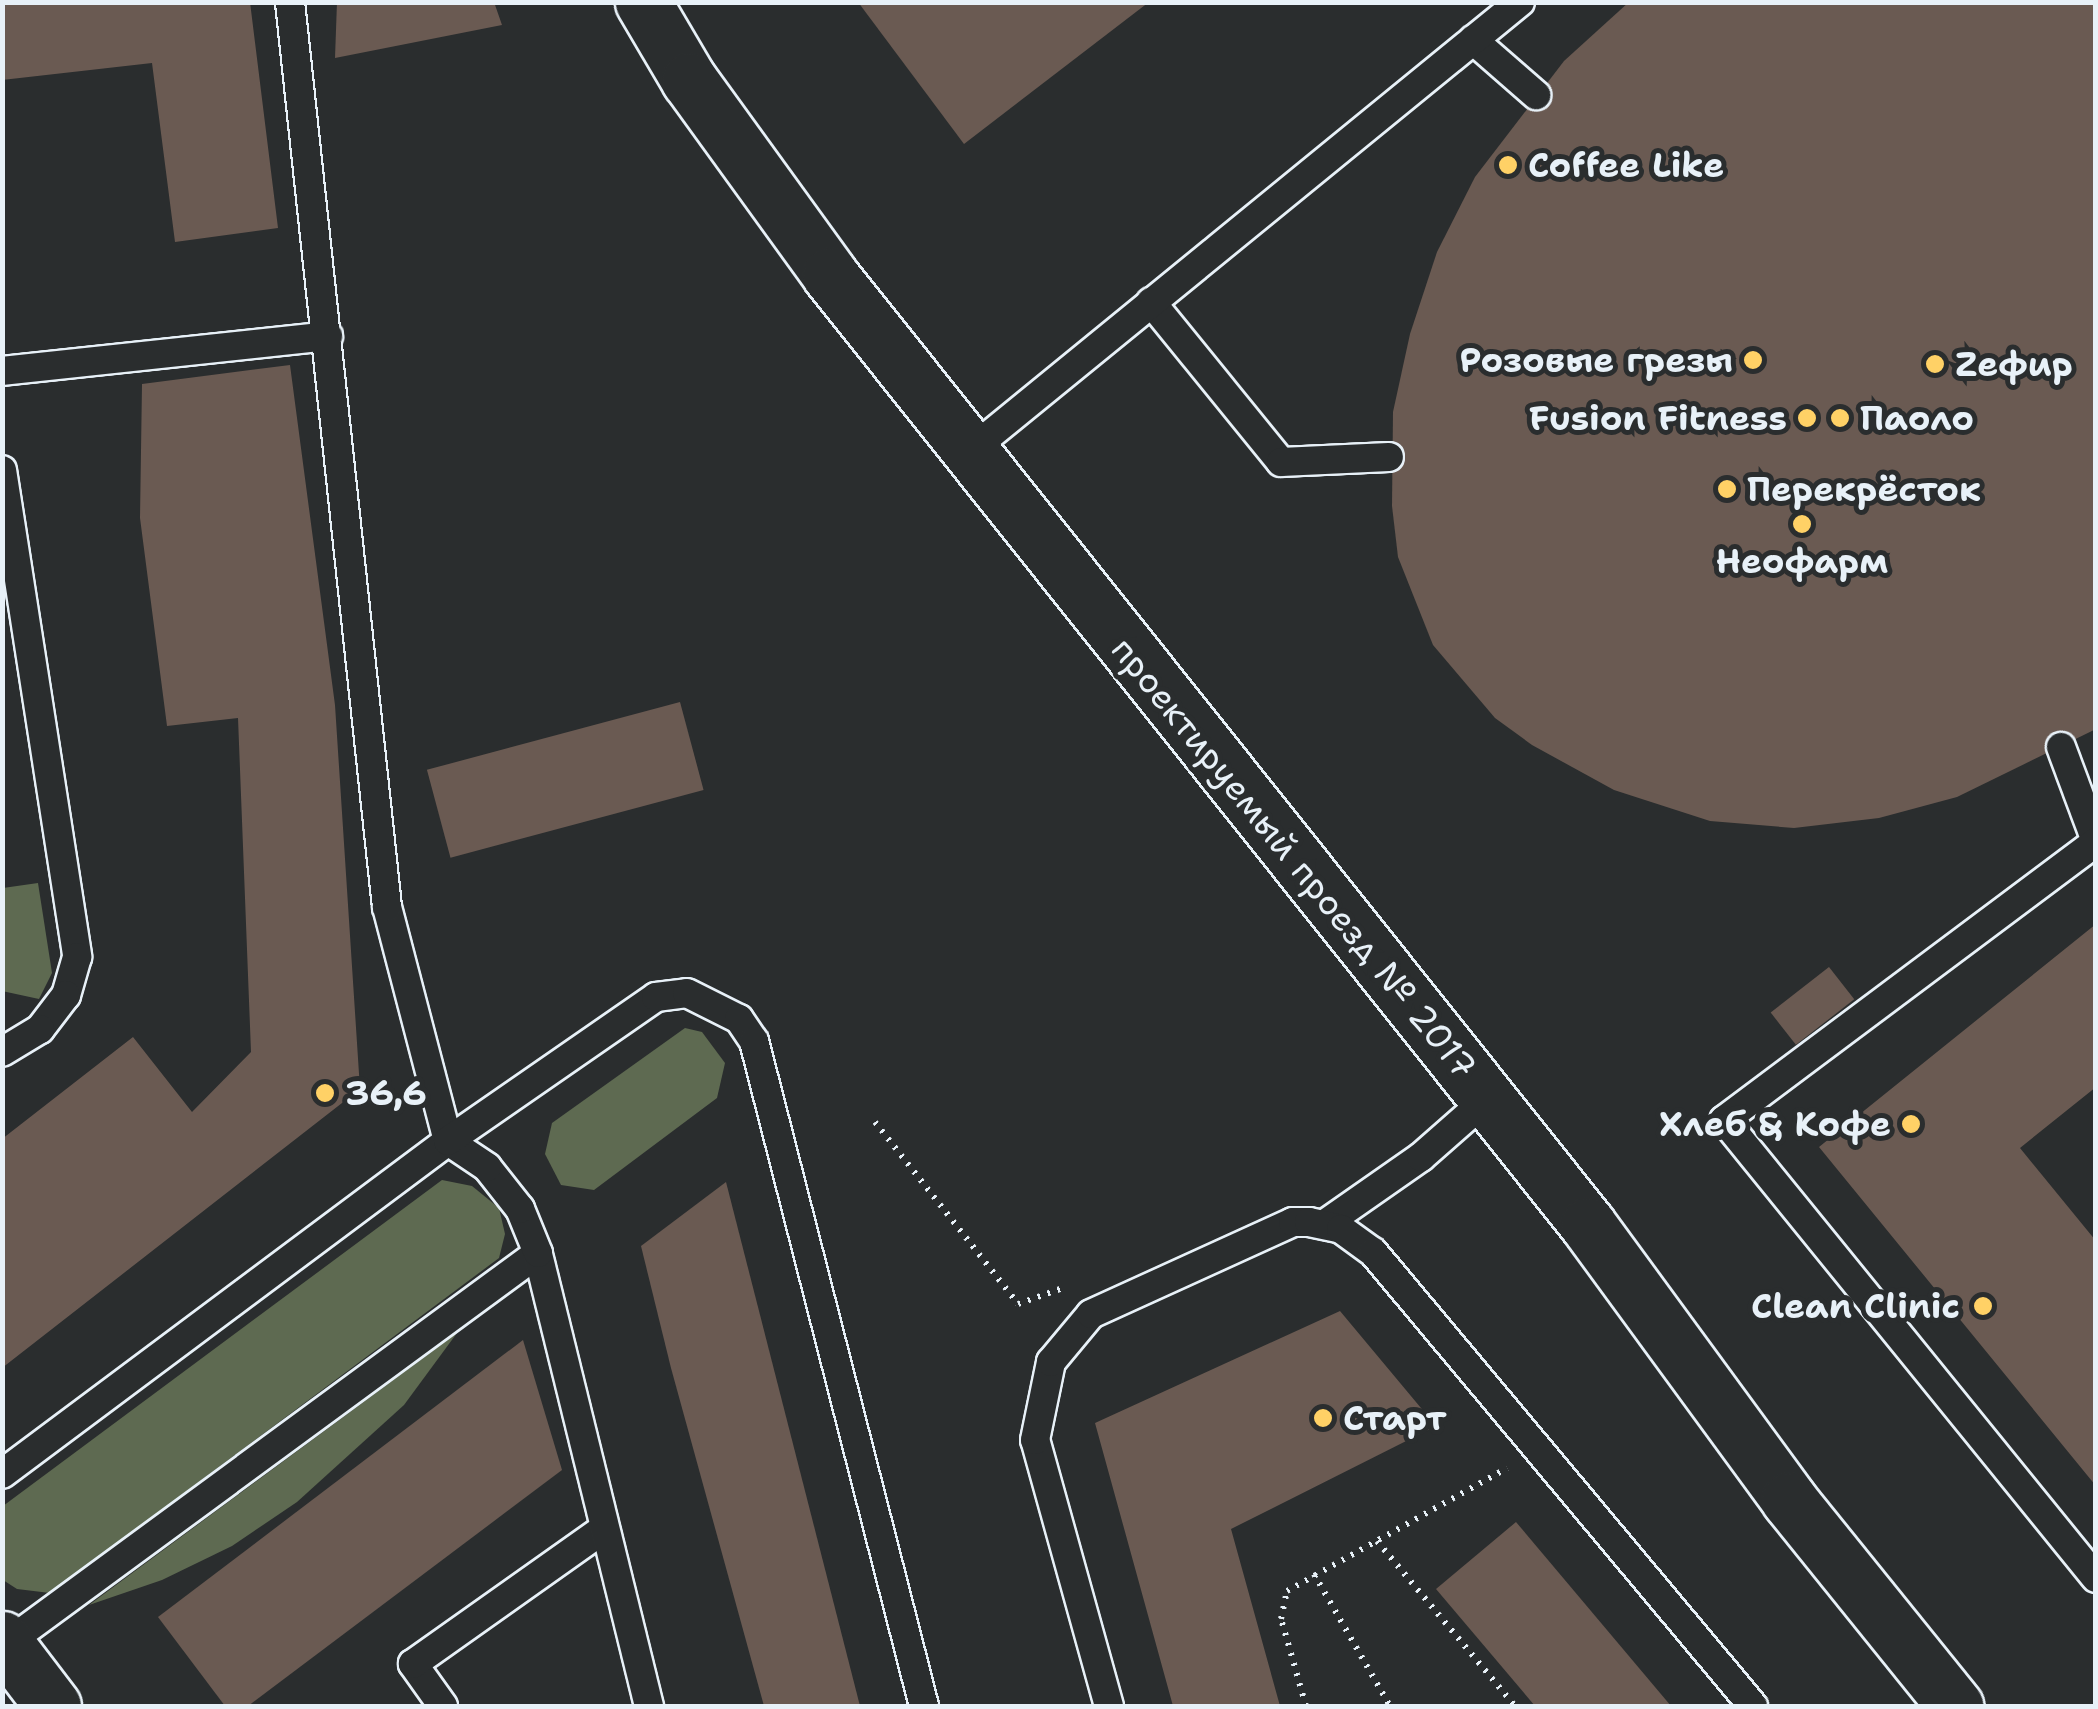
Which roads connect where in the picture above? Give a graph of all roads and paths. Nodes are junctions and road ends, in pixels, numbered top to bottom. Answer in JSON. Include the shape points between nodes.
{"nodes":[{"id":1,"x":290,"y":2,"type":"edge"},
{"id":2,"x":643,"y":2,"type":"edge"},
{"id":3,"x":1520,"y":2,"type":"edge"},
{"id":4,"x":1473,"y":40,"type":"junction"},
{"id":5,"x":1536,"y":95,"type":"dead end"},
{"id":6,"x":1150,"y":302,"type":"junction"},
{"id":7,"x":328,"y":336,"type":"junction"},
{"id":8,"x":2,"y":371,"type":"edge"},
{"id":9,"x":970,"y":451,"type":"junction"},
{"id":10,"x":1389,"y":456,"type":"dead end"},
{"id":11,"x":2,"y":470,"type":"edge"},
{"id":12,"x":2061,"y":747,"type":"dead end"},
{"id":13,"x":2096,"y":841,"type":"edge"},
{"id":14,"x":2,"y":1052,"type":"edge"},
{"id":15,"x":1488,"y":1098,"type":"junction"},
{"id":16,"x":875,"y":1122,"type":"dead end"},
{"id":17,"x":448,"y":1141,"type":"junction"},
{"id":18,"x":1325,"y":1224,"type":"junction"},
{"id":19,"x":538,"y":1252,"type":"junction"},
{"id":20,"x":1038,"y":1300,"type":"dead end"},
{"id":21,"x":2,"y":1474,"type":"edge"},
{"id":22,"x":1486,"y":1486,"type":"dead end"},
{"id":23,"x":604,"y":1530,"type":"junction"},
{"id":24,"x":1377,"y":1542,"type":"junction"},
{"id":25,"x":1314,"y":1574,"type":"junction"},
{"id":26,"x":2096,"y":1578,"type":"edge"},
{"id":27,"x":4,"y":1642,"type":"edge"},
{"id":28,"x":53,"y":1706,"type":"edge"},
{"id":29,"x":443,"y":1706,"type":"edge"},
{"id":30,"x":649,"y":1706,"type":"edge"},
{"id":31,"x":924,"y":1706,"type":"edge"},
{"id":32,"x":1109,"y":1706,"type":"edge"},
{"id":33,"x":1306,"y":1706,"type":"edge"},
{"id":34,"x":1390,"y":1706,"type":"edge"},
{"id":35,"x":1514,"y":1706,"type":"edge"},
{"id":36,"x":1753,"y":1706,"type":"edge"},
{"id":37,"x":1956,"y":1706,"type":"edge"}],
"edges":[{"from":1,"to":7,"type":"lane"},
{"from":2,"to":9,"type":"street","name":"проектируемый проезд № 2017","via":[[689,80],[819,260]]},
{"from":3,"to":4,"type":"lane"},
{"from":4,"to":5,"type":"lane"},
{"from":4,"to":6,"type":"lane"},
{"from":6,"to":9,"type":"lane"},
{"from":6,"to":10,"type":"lane","via":[[1281,462]]},
{"from":7,"to":8,"type":"lane"},
{"from":7,"to":17,"type":"lane","via":[[386,907]]},
{"from":9,"to":15,"type":"street","name":"проектируемый проезд № 2017"},
{"from":11,"to":14,"type":"lane","via":[[77,958],[66,995],[48,1018]]},
{"from":12,"to":13,"type":"lane"},
{"from":13,"to":26,"type":"lane","via":[[1724,1120]]},
{"from":15,"to":18,"type":"lane","via":[[1420,1157]]},
{"from":15,"to":37,"type":"street","name":"проектируемый проезд № 2017","via":[[1789,1500]]},
{"from":16,"to":20,"type":"path","via":[[1018,1304]]},
{"from":17,"to":19,"type":"lane","via":[[498,1181],[520,1209]]},
{"from":17,"to":21,"type":"lane"},
{"from":17,"to":31,"type":"lane","via":[[656,997],[687,992],[738,1019],[754,1040]]},
{"from":18,"to":32,"type":"lane","via":[[1293,1222],[1091,1314],[1051,1362],[1035,1440]]},
{"from":18,"to":36,"type":"lane","via":[[1373,1252]]},
{"from":19,"to":23,"type":"lane"},
{"from":19,"to":27,"type":"lane"},
{"from":22,"to":24,"type":"path"},
{"from":23,"to":29,"type":"lane","via":[[414,1664]]},
{"from":23,"to":30,"type":"lane"},
{"from":24,"to":25,"type":"path"},
{"from":24,"to":35,"type":"path"},
{"from":25,"to":33,"type":"path","via":[[1295,1583],[1281,1608]]},
{"from":25,"to":34,"type":"path"},
{"from":27,"to":28,"type":"street"}]}
